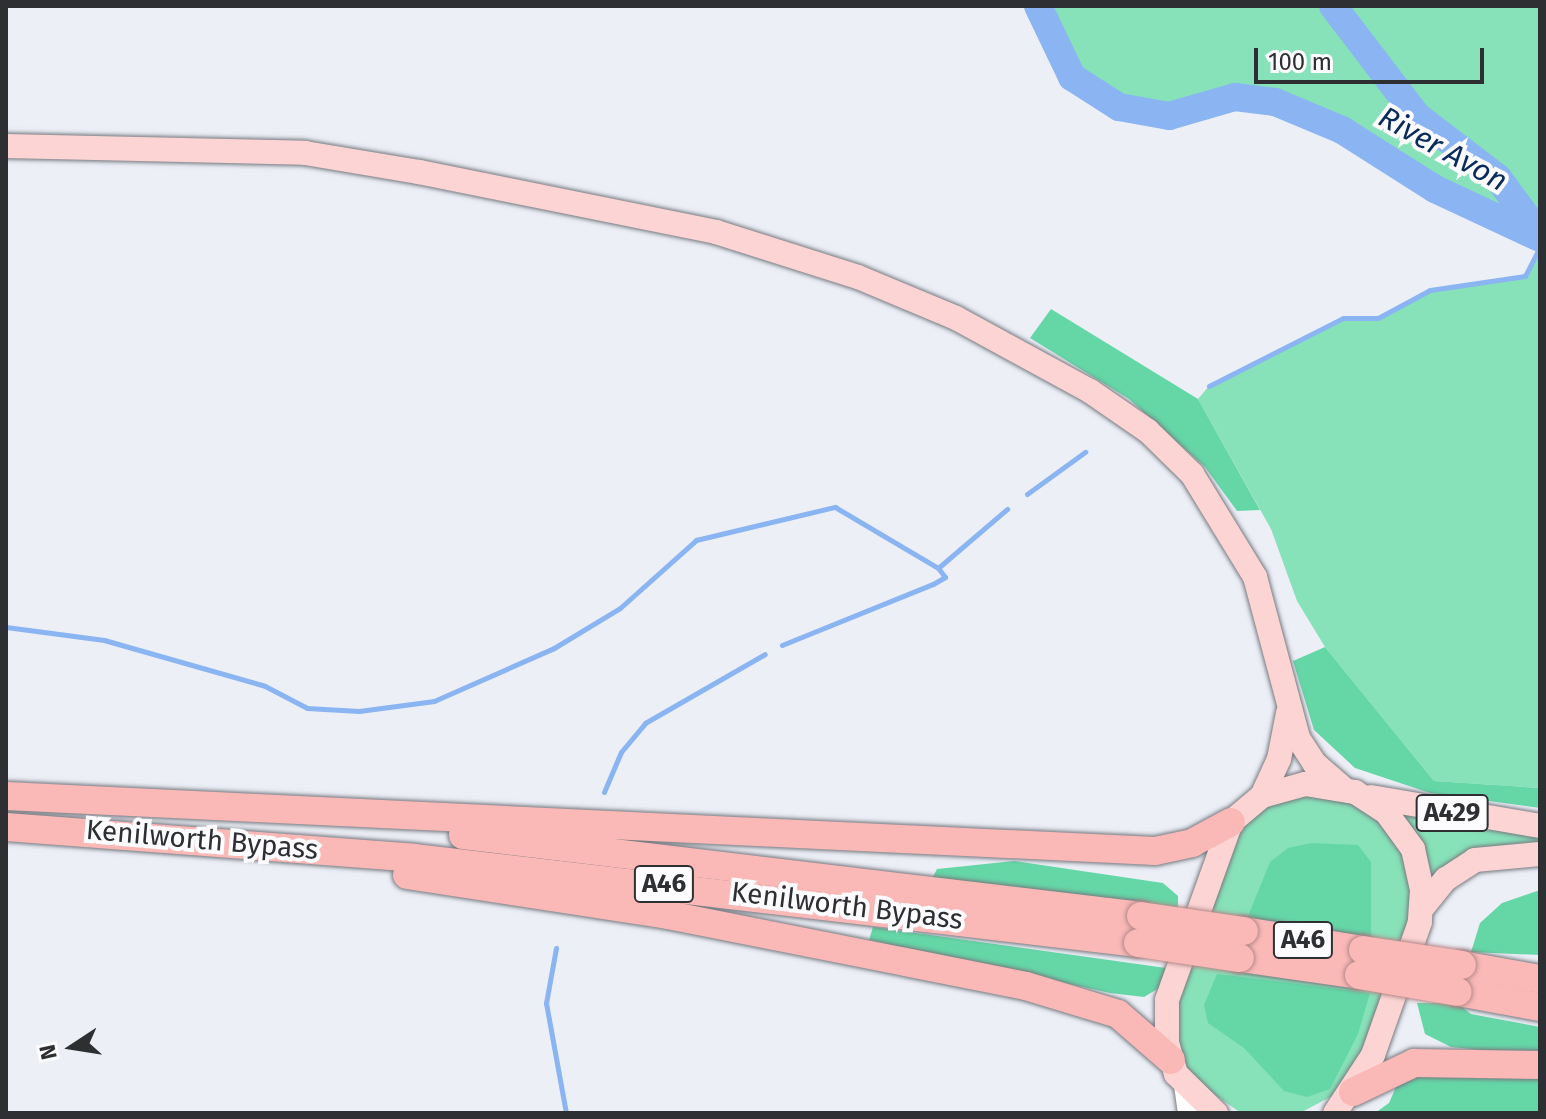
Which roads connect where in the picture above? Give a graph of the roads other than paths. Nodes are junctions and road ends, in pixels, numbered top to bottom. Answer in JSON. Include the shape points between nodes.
{"nodes":[{"id":1,"x":6,"y":146,"type":"edge"},
{"id":2,"x":1288,"y":713,"type":"junction"},
{"id":3,"x":1354,"y":792,"type":"junction"},
{"id":4,"x":1262,"y":796,"type":"junction"},
{"id":5,"x":6,"y":797,"type":"edge"},
{"id":6,"x":1231,"y":822,"type":"junction"},
{"id":7,"x":1540,"y":826,"type":"edge"},
{"id":8,"x":6,"y":827,"type":"edge"},
{"id":9,"x":189,"y":839,"type":"junction"},
{"id":10,"x":1540,"y":854,"type":"edge"},
{"id":11,"x":1423,"y":907,"type":"junction"},
{"id":12,"x":1140,"y":930,"type":"junction"},
{"id":13,"x":1460,"y":978,"type":"junction"},
{"id":14,"x":1540,"y":979,"type":"edge"},
{"id":15,"x":1540,"y":1007,"type":"edge"},
{"id":16,"x":1171,"y":1060,"type":"junction"},
{"id":17,"x":1540,"y":1065,"type":"edge"},
{"id":18,"x":1184,"y":1085,"type":"junction"},
{"id":19,"x":1344,"y":1103,"type":"edge"},
{"id":20,"x":1188,"y":1113,"type":"edge"},
{"id":21,"x":1216,"y":1113,"type":"edge"}],
"edges":[{"from":1,"to":2,"type":"main road","via":[[305,153],[419,172],[716,232],[832,268],[956,318],[1090,391],[1148,431],[1192,474],[1255,577]]},
{"from":2,"to":3,"type":"main road","via":[[1314,763]]},
{"from":2,"to":4,"type":"main road","via":[[1279,759]]},
{"from":3,"to":4,"type":"main road","via":[[1305,784]]},
{"from":3,"to":7,"type":"main road","number":"A429"},
{"from":3,"to":11,"type":"main road","via":[[1409,842]]},
{"from":4,"to":6,"type":"main road"},
{"from":5,"to":6,"type":"highway","via":[[1155,851],[1192,843]]},
{"from":5,"to":12,"type":"highway","name":"Kenilworth Bypass","number":"A46","via":[[620,851]]},
{"from":6,"to":16,"type":"main road","via":[[1167,1000]]},
{"from":8,"to":9,"type":"highway","name":"Kenilworth Bypass","number":"A46"},
{"from":9,"to":12,"type":"highway","name":"Kenilworth Bypass","number":"A46"},
{"from":9,"to":16,"type":"highway","via":[[668,915],[1026,986],[1107,1008]]},
{"from":10,"to":11,"type":"main road","number":"A429","via":[[1475,860],[1446,879]]},
{"from":11,"to":19,"type":"main road","via":[[1373,1055]]},
{"from":12,"to":13,"type":"highway","name":"Kenilworth Bypass","number":"A46","bridge":true},
{"from":13,"to":14,"type":"highway","name":"Kenilworth Bypass","number":"A46"},
{"from":13,"to":15,"type":"highway","name":"Kenilworth Bypass","number":"A46"},
{"from":16,"to":18,"type":"main road"},
{"from":17,"to":19,"type":"highway","via":[[1414,1063]]},
{"from":18,"to":20,"type":"street"},
{"from":18,"to":21,"type":"main road"}]}
